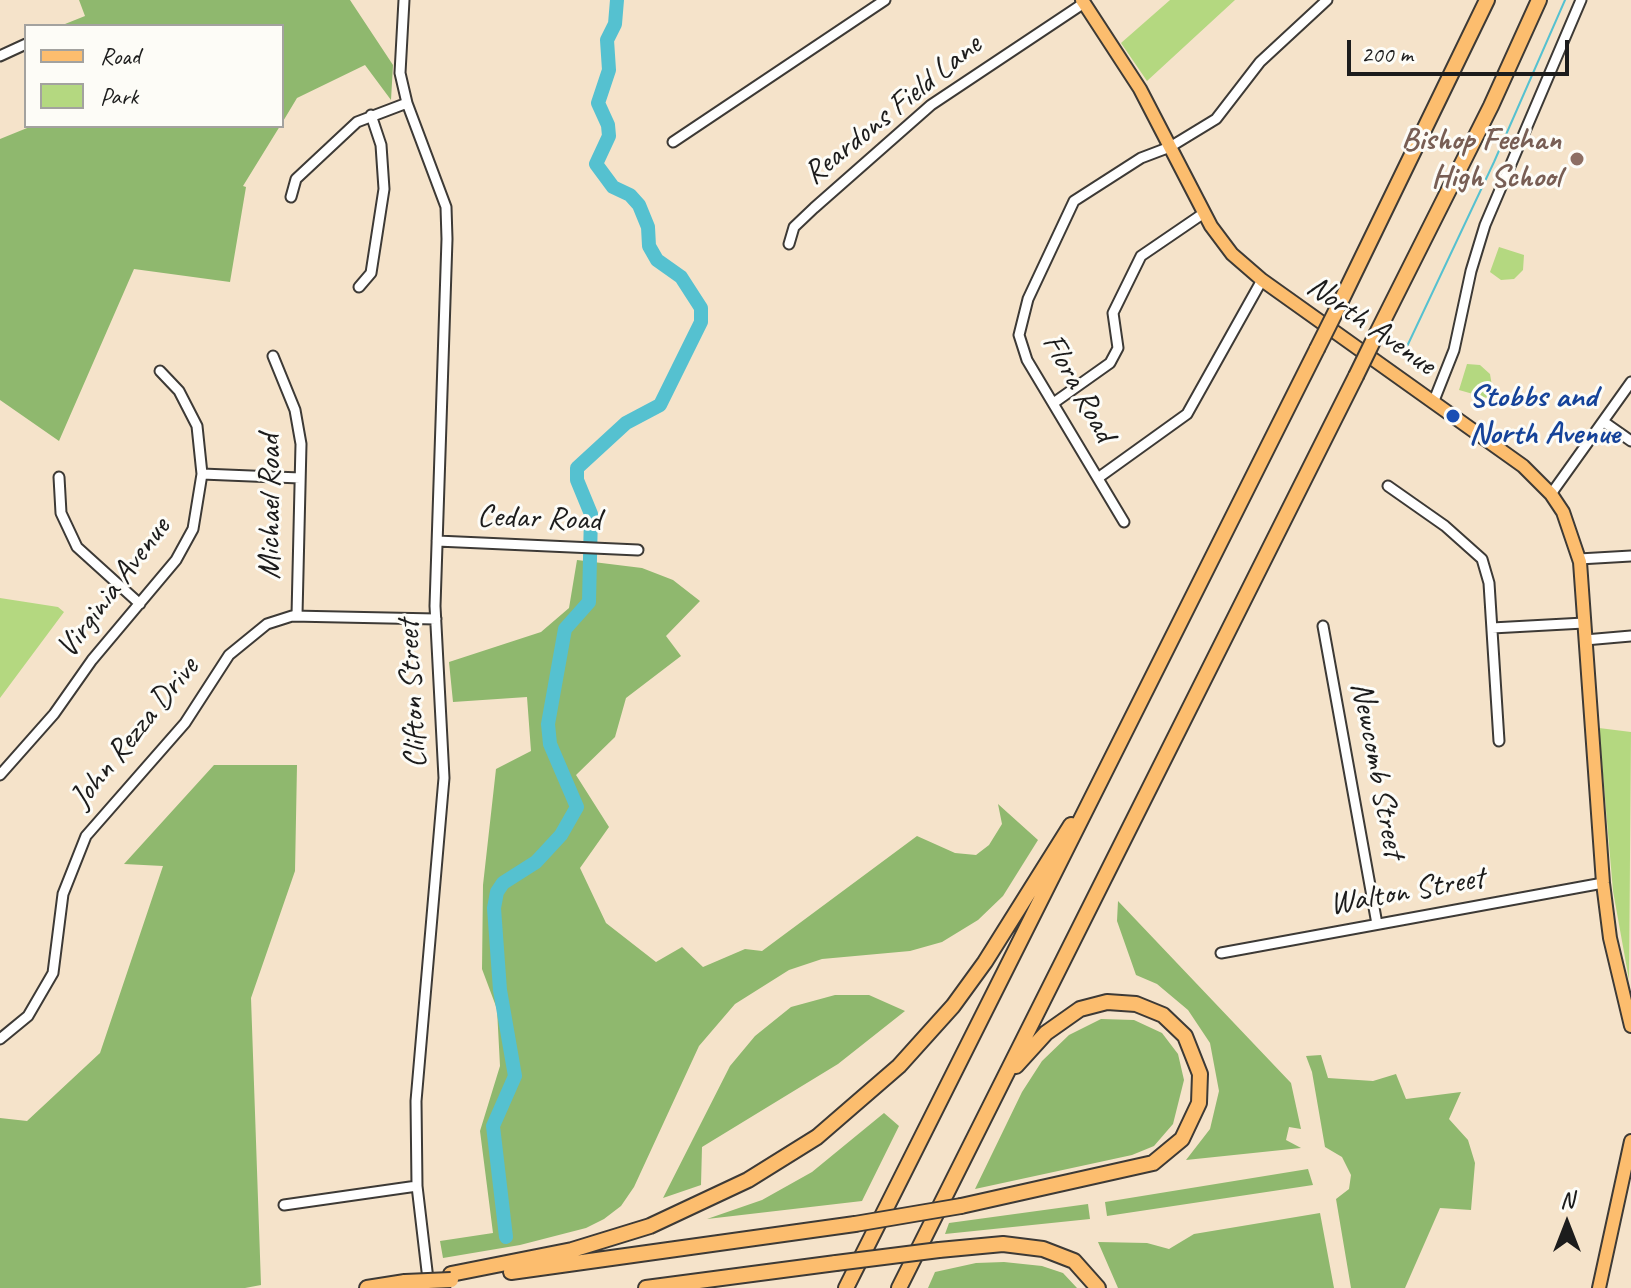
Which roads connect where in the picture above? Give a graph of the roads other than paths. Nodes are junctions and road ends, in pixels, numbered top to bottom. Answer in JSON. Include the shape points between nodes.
{"nodes":[{"id":1,"x":404,"y":0,"type":"edge"},
{"id":2,"x":885,"y":0,"type":"edge"},
{"id":3,"x":1327,"y":0,"type":"edge"},
{"id":4,"x":1487,"y":0,"type":"edge"},
{"id":5,"x":1539,"y":0,"type":"edge"},
{"id":6,"x":1581,"y":0,"type":"edge"},
{"id":7,"x":1083,"y":1,"type":"edge"},
{"id":8,"x":24,"y":45,"type":"edge"},
{"id":9,"x":0,"y":56,"type":"edge"},
{"id":10,"x":407,"y":103,"type":"junction"},
{"id":11,"x":371,"y":115,"type":"junction"},
{"id":12,"x":673,"y":142,"type":"dead end"},
{"id":13,"x":1170,"y":147,"type":"junction"},
{"id":14,"x":291,"y":197,"type":"dead end"},
{"id":15,"x":1204,"y":213,"type":"junction"},
{"id":16,"x":789,"y":244,"type":"dead end"},
{"id":17,"x":1262,"y":280,"type":"junction"},
{"id":18,"x":359,"y":287,"type":"dead end"},
{"id":19,"x":273,"y":356,"type":"dead end"},
{"id":20,"x":160,"y":371,"type":"dead end"},
{"id":21,"x":1631,"y":382,"type":"edge"},
{"id":22,"x":1055,"y":402,"type":"junction"},
{"id":23,"x":1433,"y":403,"type":"junction"},
{"id":24,"x":1604,"y":422,"type":"junction"},
{"id":25,"x":1631,"y":441,"type":"edge"},
{"id":26,"x":202,"y":474,"type":"junction"},
{"id":27,"x":59,"y":477,"type":"dead end"},
{"id":28,"x":300,"y":478,"type":"junction"},
{"id":29,"x":1098,"y":478,"type":"junction"},
{"id":30,"x":1388,"y":486,"type":"dead end"},
{"id":31,"x":1551,"y":494,"type":"junction"},
{"id":32,"x":1124,"y":522,"type":"dead end"},
{"id":33,"x":437,"y":541,"type":"junction"},
{"id":34,"x":638,"y":550,"type":"dead end"},
{"id":35,"x":1631,"y":556,"type":"edge"},
{"id":36,"x":1579,"y":559,"type":"junction"},
{"id":37,"x":140,"y":604,"type":"junction"},
{"id":38,"x":297,"y":615,"type":"junction"},
{"id":39,"x":436,"y":619,"type":"junction"},
{"id":40,"x":1584,"y":623,"type":"junction"},
{"id":41,"x":1323,"y":626,"type":"dead end"},
{"id":42,"x":1492,"y":628,"type":"junction"},
{"id":43,"x":1631,"y":636,"type":"edge"},
{"id":44,"x":1585,"y":640,"type":"junction"},
{"id":45,"x":1499,"y":741,"type":"dead end"},
{"id":46,"x":0,"y":775,"type":"edge"},
{"id":47,"x":1093,"y":796,"type":"junction"},
{"id":48,"x":1603,"y":883,"type":"junction"},
{"id":49,"x":1377,"y":924,"type":"junction"},
{"id":50,"x":1221,"y":953,"type":"dead end"},
{"id":51,"x":1631,"y":1024,"type":"edge"},
{"id":52,"x":0,"y":1039,"type":"edge"},
{"id":53,"x":1003,"y":1081,"type":"junction"},
{"id":54,"x":1631,"y":1141,"type":"edge"},
{"id":55,"x":417,"y":1186,"type":"junction"},
{"id":56,"x":284,"y":1205,"type":"dead end"},
{"id":57,"x":915,"y":1256,"type":"junction"},
{"id":58,"x":451,"y":1277,"type":"junction"},
{"id":59,"x":367,"y":1288,"type":"edge"},
{"id":60,"x":429,"y":1288,"type":"edge"},
{"id":61,"x":646,"y":1288,"type":"edge"},
{"id":62,"x":846,"y":1288,"type":"edge"},
{"id":63,"x":899,"y":1288,"type":"edge"},
{"id":64,"x":906,"y":1288,"type":"edge"},
{"id":65,"x":1098,"y":1288,"type":"edge"},
{"id":66,"x":1599,"y":1288,"type":"edge"}],
"edges":[{"from":1,"to":10,"type":"street","name":"Clifton Street","via":[[400,73]]},
{"from":2,"to":12,"type":"street"},
{"from":3,"to":13,"type":"street","name":"Flora Road","via":[[1260,62],[1216,119]]},
{"from":4,"to":47,"type":"highway","bridge":true},
{"from":5,"to":53,"type":"highway","bridge":true,"via":[[1485,118]]},
{"from":6,"to":23,"type":"street","via":[[1485,225],[1454,350]]},
{"from":7,"to":13,"type":"main road","name":"North Avenue"},
{"from":7,"to":16,"type":"street","name":"Reardons Field Lane","via":[[931,105],[794,227]]},
{"from":8,"to":9,"type":"street"},
{"from":10,"to":11,"type":"street"},
{"from":10,"to":33,"type":"street","name":"Clifton Street","via":[[436,174],[447,224]]},
{"from":11,"to":14,"type":"street","via":[[296,179]]},
{"from":11,"to":18,"type":"street","via":[[381,145],[384,189],[371,273]]},
{"from":13,"to":15,"type":"main road","name":"North Avenue"},
{"from":13,"to":22,"type":"street","name":"Flora Road","via":[[1082,194],[1059,230],[1028,299],[1019,335],[1027,360]]},
{"from":15,"to":17,"type":"main road","name":"North Avenue","via":[[1225,246]]},
{"from":15,"to":22,"type":"street","via":[[1141,256],[1113,313],[1118,348],[1110,363]]},
{"from":17,"to":23,"type":"main road","name":"North Avenue"},
{"from":17,"to":29,"type":"street","via":[[1187,414]]},
{"from":19,"to":28,"type":"street","name":"Michael Road","via":[[295,410]]},
{"from":20,"to":26,"type":"street","name":"Virginia Avenue","via":[[190,408],[201,446]]},
{"from":21,"to":24,"type":"street"},
{"from":22,"to":29,"type":"street","name":"Flora Road"},
{"from":23,"to":31,"type":"main road","name":"North Avenue","via":[[1523,466]]},
{"from":24,"to":25,"type":"street"},
{"from":24,"to":31,"type":"street"},
{"from":26,"to":28,"type":"street"},
{"from":26,"to":37,"type":"street","name":"Virginia Avenue","via":[[188,540]]},
{"from":27,"to":37,"type":"street","via":[[61,513],[77,547]]},
{"from":28,"to":38,"type":"street","name":"Michael Road"},
{"from":29,"to":32,"type":"street","name":"Flora Road"},
{"from":30,"to":42,"type":"street","via":[[1482,559]]},
{"from":31,"to":36,"type":"main road","name":"North Avenue"},
{"from":33,"to":34,"type":"street","name":"Cedar Road"},
{"from":33,"to":39,"type":"street","name":"Clifton Street"},
{"from":35,"to":36,"type":"street"},
{"from":36,"to":40,"type":"main road","name":"North Avenue"},
{"from":37,"to":46,"type":"street","name":"Virginia Avenue"},
{"from":38,"to":39,"type":"street","name":"John Rezza Drive"},
{"from":38,"to":52,"type":"street","name":"John Rezza Drive","via":[[267,624],[229,655],[185,723],[86,836],[63,894],[48,984],[28,1016]]},
{"from":39,"to":55,"type":"street","name":"Clifton Street","via":[[444,778],[416,1101]]},
{"from":40,"to":42,"type":"street"},
{"from":40,"to":44,"type":"main road","name":"North Avenue"},
{"from":41,"to":49,"type":"street","name":"Newcomb Street"},
{"from":42,"to":45,"type":"street"},
{"from":43,"to":44,"type":"street"},
{"from":44,"to":48,"type":"main road","name":"North Avenue"},
{"from":47,"to":58,"type":"highway","via":[[953,1006],[879,1085],[817,1137],[748,1180],[650,1226]]},
{"from":47,"to":62,"type":"highway"},
{"from":48,"to":49,"type":"street","name":"Walton Street"},
{"from":48,"to":51,"type":"main road","name":"North Avenue"},
{"from":49,"to":50,"type":"street","name":"Walton Street"},
{"from":53,"to":57,"type":"highway"},
{"from":53,"to":58,"type":"highway","bridge":true,"via":[[1063,1019],[1089,1006],[1117,1001],[1154,1010],[1178,1028],[1195,1054],[1201,1084],[1188,1131],[1153,1163],[855,1224]]},
{"from":54,"to":66,"type":"main road"},
{"from":55,"to":56,"type":"street"},
{"from":55,"to":60,"type":"street","name":"Clifton Street"},
{"from":57,"to":63,"type":"highway"},
{"from":57,"to":64,"type":"highway"},
{"from":58,"to":59,"type":"highway","bridge":true},
{"from":61,"to":65,"type":"highway","bridge":true,"via":[[1003,1244],[1043,1249],[1074,1261]]}]}
